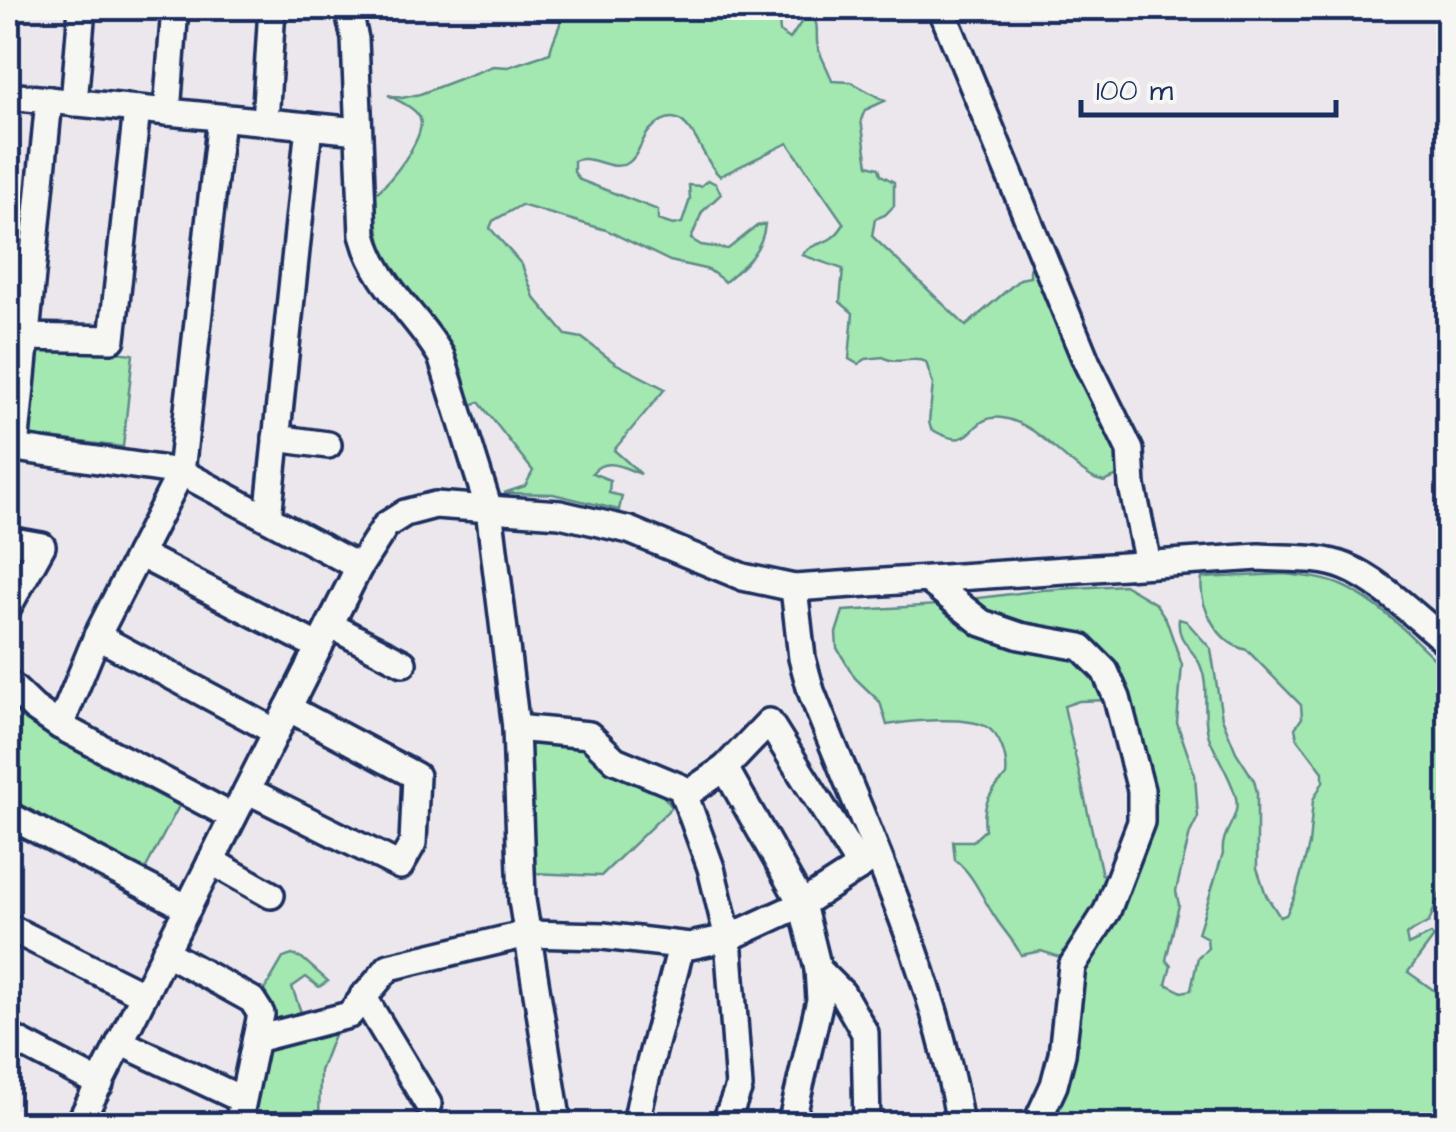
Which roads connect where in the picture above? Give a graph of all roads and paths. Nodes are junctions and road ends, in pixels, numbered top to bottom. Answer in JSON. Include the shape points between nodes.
{"nodes":[{"id":1,"x":82,"y":8,"type":"edge"},
{"id":2,"x":175,"y":8,"type":"edge"},
{"id":3,"x":272,"y":8,"type":"edge"},
{"id":4,"x":348,"y":8,"type":"edge"},
{"id":5,"x":941,"y":8,"type":"edge"},
{"id":6,"x":8,"y":96,"type":"edge"},
{"id":7,"x":62,"y":102,"type":"junction"},
{"id":8,"x":137,"y":109,"type":"junction"},
{"id":9,"x":167,"y":112,"type":"junction"},
{"id":10,"x":220,"y":118,"type":"junction"},
{"id":11,"x":265,"y":122,"type":"junction"},
{"id":12,"x":310,"y":126,"type":"junction"},
{"id":13,"x":358,"y":132,"type":"junction"},
{"id":14,"x":26,"y":336,"type":"junction"},
{"id":15,"x":276,"y":438,"type":"junction"},
{"id":16,"x":328,"y":445,"type":"dead end"},
{"id":17,"x":11,"y":447,"type":"edge"},
{"id":18,"x":182,"y":472,"type":"junction"},
{"id":19,"x":489,"y":509,"type":"junction"},
{"id":20,"x":268,"y":518,"type":"junction"},
{"id":21,"x":8,"y":540,"type":"edge"},
{"id":22,"x":139,"y":554,"type":"junction"},
{"id":23,"x":1148,"y":564,"type":"junction"},
{"id":24,"x":359,"y":567,"type":"junction"},
{"id":25,"x":928,"y":580,"type":"junction"},
{"id":26,"x":794,"y":588,"type":"junction"},
{"id":27,"x":8,"y":607,"type":"edge"},
{"id":28,"x":98,"y":636,"type":"junction"},
{"id":29,"x":324,"y":636,"type":"junction"},
{"id":30,"x":1448,"y":643,"type":"edge"},
{"id":31,"x":404,"y":664,"type":"dead end"},
{"id":32,"x":8,"y":682,"type":"edge"},
{"id":33,"x":288,"y":708,"type":"junction"},
{"id":34,"x":60,"y":726,"type":"junction"},
{"id":35,"x":516,"y":728,"type":"junction"},
{"id":36,"x":276,"y":732,"type":"junction"},
{"id":37,"x":725,"y":768,"type":"junction"},
{"id":38,"x":247,"y":790,"type":"junction"},
{"id":39,"x":684,"y":796,"type":"junction"},
{"id":40,"x":8,"y":815,"type":"edge"},
{"id":41,"x":233,"y":817,"type":"junction"},
{"id":42,"x":869,"y":860,"type":"junction"},
{"id":43,"x":211,"y":862,"type":"junction"},
{"id":44,"x":272,"y":894,"type":"dead end"},
{"id":45,"x":802,"y":904,"type":"junction"},
{"id":46,"x":188,"y":908,"type":"junction"},
{"id":47,"x":8,"y":927,"type":"edge"},
{"id":48,"x":526,"y":934,"type":"junction"},
{"id":49,"x":728,"y":938,"type":"junction"},
{"id":50,"x":681,"y":946,"type":"junction"},
{"id":51,"x":166,"y":952,"type":"junction"},
{"id":52,"x":818,"y":969,"type":"junction"},
{"id":53,"x":144,"y":995,"type":"junction"},
{"id":54,"x":363,"y":996,"type":"junction"},
{"id":55,"x":8,"y":1036,"type":"edge"},
{"id":56,"x":256,"y":1039,"type":"junction"},
{"id":57,"x":120,"y":1042,"type":"junction"},
{"id":58,"x":100,"y":1084,"type":"junction"},
{"id":59,"x":428,"y":1104,"type":"dead end"},
{"id":60,"x":239,"y":1112,"type":"edge"},
{"id":61,"x":79,"y":1124,"type":"edge"},
{"id":62,"x":558,"y":1124,"type":"edge"},
{"id":63,"x":636,"y":1124,"type":"edge"},
{"id":64,"x":725,"y":1124,"type":"edge"},
{"id":65,"x":792,"y":1124,"type":"edge"},
{"id":66,"x":867,"y":1124,"type":"edge"},
{"id":67,"x":960,"y":1124,"type":"edge"},
{"id":68,"x":1036,"y":1124,"type":"edge"}],
"edges":[{"from":1,"to":7,"type":"street"},
{"from":2,"to":9,"type":"street"},
{"from":3,"to":11,"type":"street"},
{"from":4,"to":13,"type":"street","via":[[356,39]]},
{"from":5,"to":23,"type":"street","via":[[1087,363],[1130,450]]},
{"from":6,"to":7,"type":"street"},
{"from":7,"to":8,"type":"street"},
{"from":7,"to":14,"type":"street"},
{"from":8,"to":9,"type":"street"},
{"from":8,"to":14,"type":"street","via":[[112,339]]},
{"from":9,"to":10,"type":"street"},
{"from":10,"to":11,"type":"street"},
{"from":10,"to":18,"type":"street"},
{"from":11,"to":12,"type":"street"},
{"from":12,"to":13,"type":"street"},
{"from":12,"to":15,"type":"street"},
{"from":13,"to":19,"type":"street","via":[[370,261],[441,356]]},
{"from":14,"to":17,"type":"street"},
{"from":15,"to":16,"type":"street"},
{"from":15,"to":20,"type":"street"},
{"from":17,"to":18,"type":"street"},
{"from":18,"to":20,"type":"street"},
{"from":18,"to":22,"type":"street"},
{"from":19,"to":24,"type":"street","via":[[435,505],[405,513],[386,525]]},
{"from":19,"to":26,"type":"street","via":[[560,514],[629,530],[743,577]]},
{"from":19,"to":35,"type":"street"},
{"from":20,"to":24,"type":"street"},
{"from":21,"to":27,"type":"street","via":[[42,546]]},
{"from":22,"to":28,"type":"street"},
{"from":22,"to":29,"type":"street"},
{"from":23,"to":25,"type":"street"},
{"from":23,"to":30,"type":"street","via":[[1259,557],[1346,566]]},
{"from":24,"to":29,"type":"street"},
{"from":25,"to":26,"type":"street"},
{"from":25,"to":68,"type":"street","via":[[982,623],[1082,646],[1111,684],[1142,790],[1141,822],[1107,912],[1072,966],[1062,1054]]},
{"from":26,"to":42,"type":"street","via":[[811,691]]},
{"from":28,"to":34,"type":"street"},
{"from":28,"to":36,"type":"street"},
{"from":29,"to":31,"type":"street"},
{"from":29,"to":33,"type":"street"},
{"from":32,"to":34,"type":"street"},
{"from":33,"to":36,"type":"street"},
{"from":33,"to":38,"type":"street","via":[[416,776],[413,843],[400,866]]},
{"from":34,"to":41,"type":"street"},
{"from":35,"to":39,"type":"street","via":[[589,735],[615,760],[682,788]]},
{"from":35,"to":48,"type":"street"},
{"from":36,"to":38,"type":"street"},
{"from":37,"to":39,"type":"street"},
{"from":37,"to":42,"type":"street","via":[[768,722]]},
{"from":37,"to":45,"type":"street"},
{"from":38,"to":41,"type":"street"},
{"from":39,"to":49,"type":"street"},
{"from":40,"to":46,"type":"street"},
{"from":41,"to":43,"type":"street"},
{"from":42,"to":45,"type":"street"},
{"from":42,"to":67,"type":"street","via":[[893,888],[937,1024]]},
{"from":43,"to":44,"type":"street"},
{"from":43,"to":46,"type":"street"},
{"from":45,"to":49,"type":"street"},
{"from":45,"to":52,"type":"street"},
{"from":46,"to":51,"type":"street"},
{"from":47,"to":53,"type":"street"},
{"from":48,"to":50,"type":"street"},
{"from":48,"to":54,"type":"street","via":[[390,967]]},
{"from":48,"to":62,"type":"street"},
{"from":49,"to":50,"type":"street"},
{"from":49,"to":64,"type":"street","via":[[739,1088]]},
{"from":50,"to":63,"type":"street"},
{"from":51,"to":53,"type":"street"},
{"from":51,"to":56,"type":"street","via":[[252,1000],[262,1014]]},
{"from":52,"to":65,"type":"street","via":[[820,1000]]},
{"from":52,"to":66,"type":"street","via":[[842,993],[865,1033]]},
{"from":53,"to":57,"type":"street"},
{"from":54,"to":56,"type":"street","via":[[349,1015]]},
{"from":54,"to":59,"type":"street"},
{"from":55,"to":58,"type":"street"},
{"from":56,"to":60,"type":"street"},
{"from":57,"to":58,"type":"street"},
{"from":57,"to":60,"type":"street"},
{"from":58,"to":61,"type":"street"}]}
